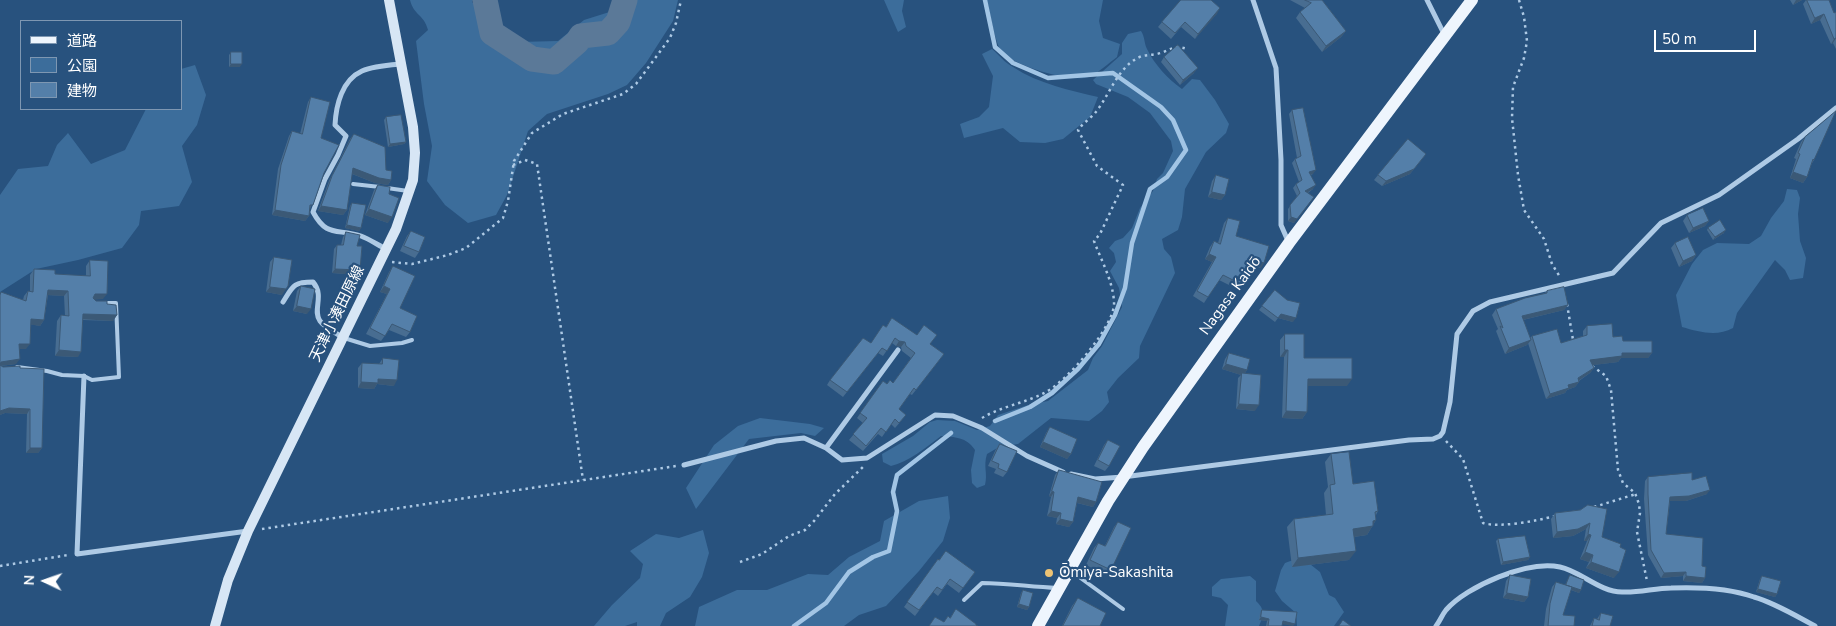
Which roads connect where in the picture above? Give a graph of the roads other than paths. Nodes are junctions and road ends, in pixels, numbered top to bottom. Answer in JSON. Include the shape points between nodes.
{"nodes":[{"id":1,"x":389,"y":0,"type":"edge"},
{"id":2,"x":1252,"y":0,"type":"edge"},
{"id":3,"x":1427,"y":0,"type":"edge"},
{"id":4,"x":1472,"y":0,"type":"edge"},
{"id":5,"x":1445,"y":36,"type":"junction"},
{"id":6,"x":401,"y":64,"type":"junction"},
{"id":7,"x":1836,"y":108,"type":"edge"},
{"id":8,"x":353,"y":184,"type":"edge"},
{"id":9,"x":410,"y":191,"type":"junction"},
{"id":10,"x":1289,"y":244,"type":"junction"},
{"id":11,"x":386,"y":249,"type":"junction"},
{"id":12,"x":283,"y":302,"type":"dead end"},
{"id":13,"x":100,"y":303,"type":"edge"},
{"id":14,"x":344,"y":338,"type":"junction"},
{"id":15,"x":412,"y":340,"type":"dead end"},
{"id":16,"x":898,"y":350,"type":"dead end"},
{"id":17,"x":12,"y":367,"type":"edge"},
{"id":18,"x":84,"y":376,"type":"junction"},
{"id":19,"x":826,"y":448,"type":"junction"},
{"id":20,"x":684,"y":465,"type":"road end"},
{"id":21,"x":1123,"y":477,"type":"junction"},
{"id":22,"x":248,"y":531,"type":"junction"},
{"id":23,"x":1069,"y":570,"type":"junction"},
{"id":24,"x":1059,"y":588,"type":"junction"},
{"id":25,"x":964,"y":600,"type":"dead end"},
{"id":26,"x":1123,"y":609,"type":"dead end"},
{"id":27,"x":215,"y":626,"type":"edge"},
{"id":28,"x":1038,"y":626,"type":"edge"},
{"id":29,"x":1436,"y":626,"type":"edge"},
{"id":30,"x":1816,"y":626,"type":"edge"}],
"edges":[{"from":1,"to":6,"type":"main road","name":"天津小湊田原線"},
{"from":2,"to":10,"type":"street","via":[[1276,68],[1281,160],[1280,226]]},
{"from":3,"to":5,"type":"street"},
{"from":4,"to":5,"type":"main road","name":"Nagasa Kaidō"},
{"from":5,"to":10,"type":"main road","name":"Nagasa Kaidō"},
{"from":6,"to":9,"type":"main road","name":"天津小湊田原線","via":[[414,141]]},
{"from":6,"to":11,"type":"street","via":[[362,71],[344,86],[335,125],[346,136],[313,212],[320,225],[360,236]]},
{"from":7,"to":21,"type":"street","via":[[1719,195],[1661,223],[1613,273],[1490,302],[1473,311],[1457,334],[1450,402],[1440,436]]},
{"from":8,"to":9,"type":"lane"},
{"from":9,"to":11,"type":"main road","name":"天津小湊田原線"},
{"from":10,"to":21,"type":"main road","name":"Nagasa Kaidō"},
{"from":11,"to":14,"type":"main road","name":"天津小湊田原線"},
{"from":12,"to":14,"type":"street","via":[[291,288],[300,282],[313,282],[318,288],[320,321]]},
{"from":13,"to":18,"type":"lane","via":[[116,303],[119,377],[92,380]]},
{"from":14,"to":15,"type":"lane","via":[[370,346]]},
{"from":14,"to":22,"type":"main road","name":"天津小湊田原線"},
{"from":16,"to":19,"type":"street"},
{"from":17,"to":18,"type":"lane"},
{"from":18,"to":22,"type":"street","via":[[78,554]]},
{"from":19,"to":20,"type":"street","via":[[804,438],[776,441]]},
{"from":19,"to":21,"type":"street","via":[[842,460],[865,458],[935,416],[953,416],[982,428],[1026,456],[1062,472],[1095,479]]},
{"from":21,"to":23,"type":"main road","name":"Nagasa Kaidō"},
{"from":22,"to":27,"type":"main road","name":"天津小湊田原線","via":[[228,580]]},
{"from":23,"to":24,"type":"main road","name":"Nagasa Kaidō"},
{"from":23,"to":26,"type":"lane"},
{"from":24,"to":25,"type":"lane","via":[[982,583]]},
{"from":24,"to":28,"type":"main road","name":"Nagasa Kaidō"},
{"from":29,"to":30,"type":"street","via":[[1446,610],[1465,594],[1489,580],[1533,567],[1560,567],[1614,591],[1671,588],[1740,593]]}]}
